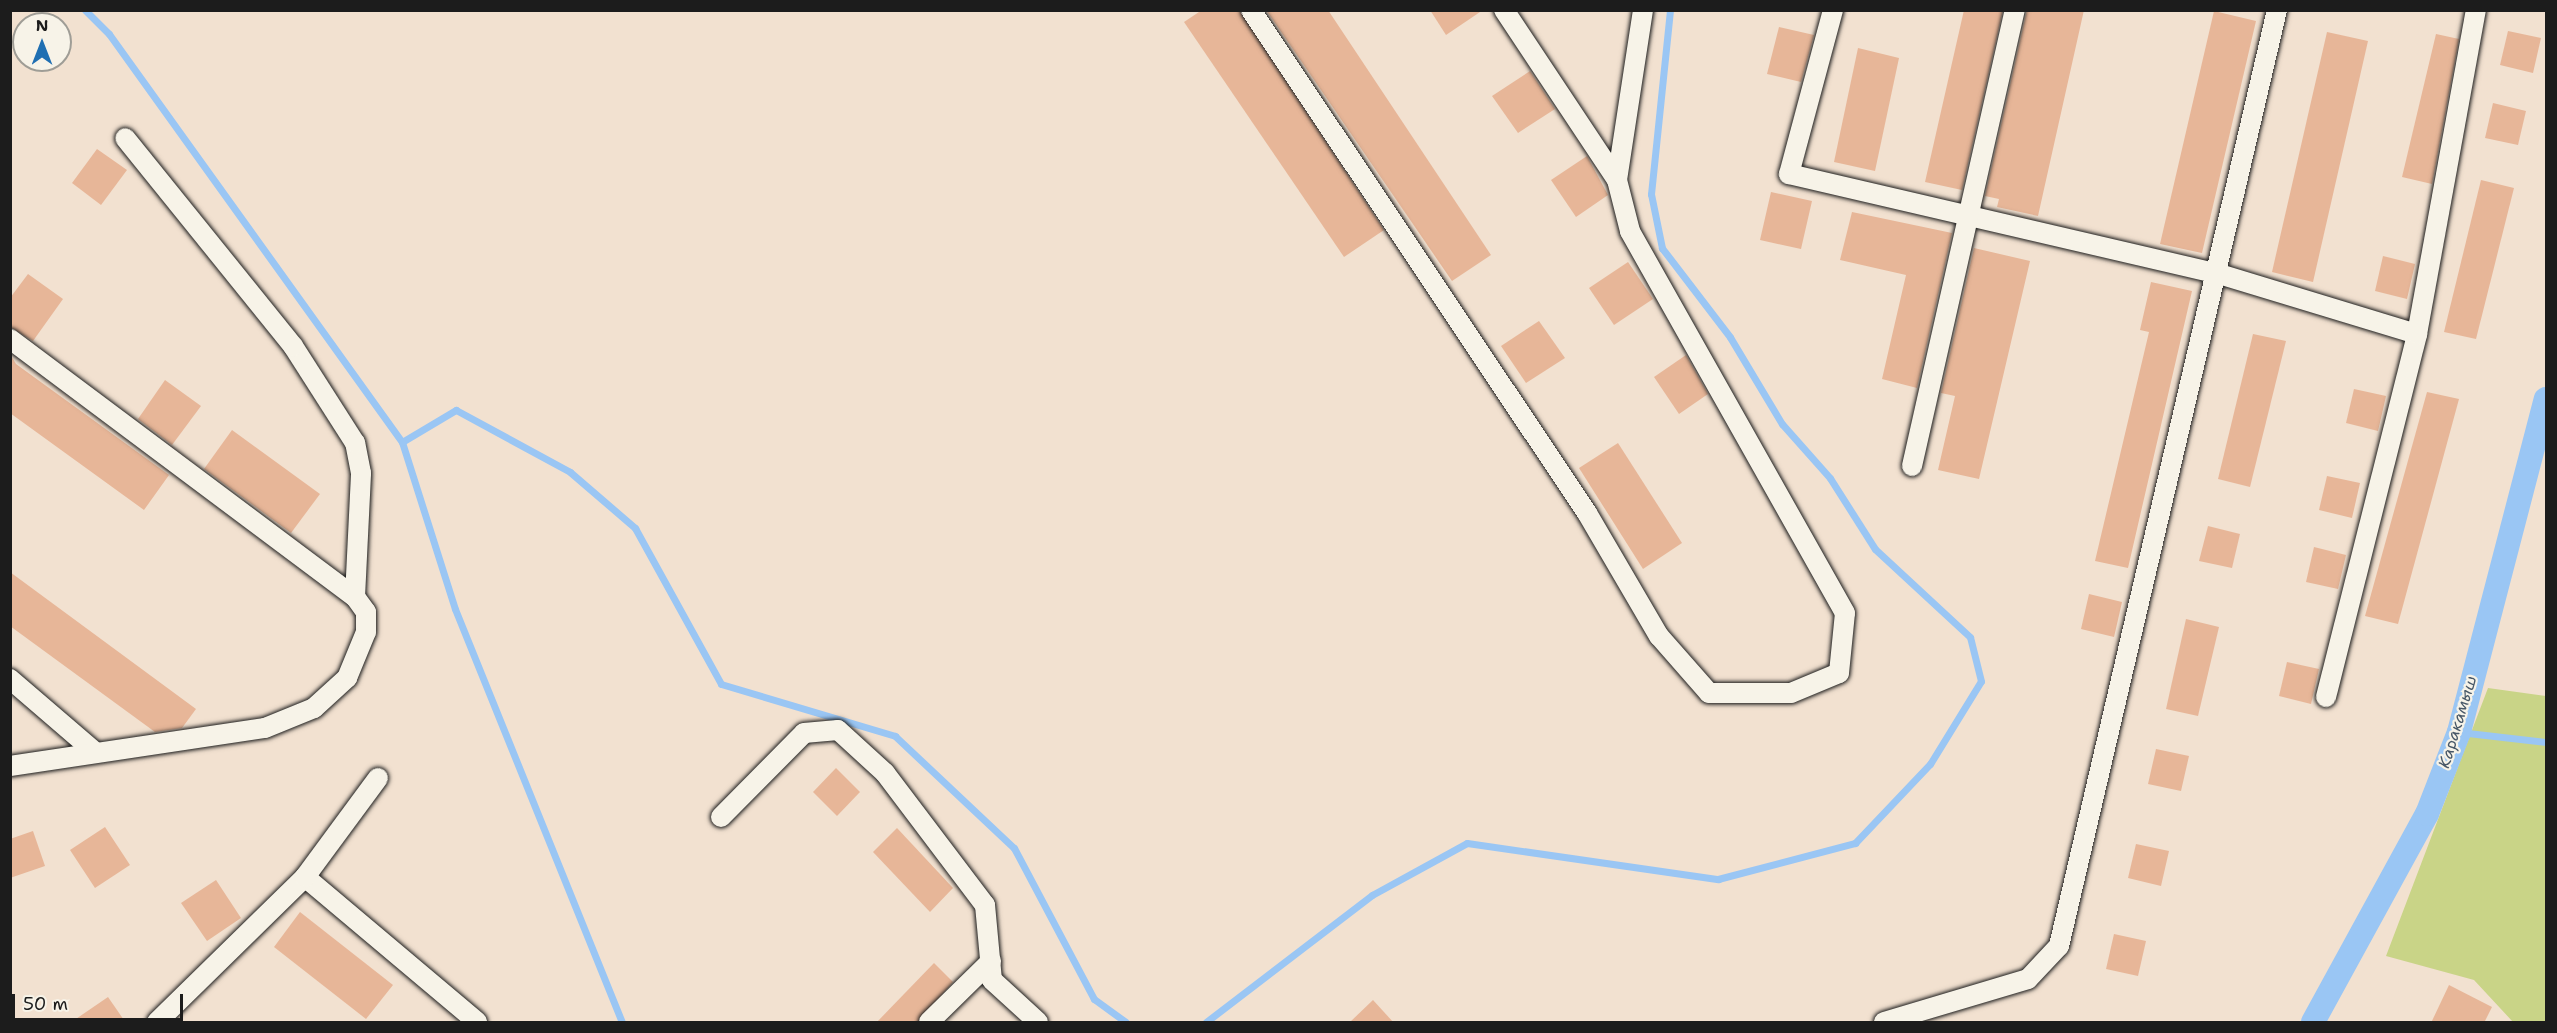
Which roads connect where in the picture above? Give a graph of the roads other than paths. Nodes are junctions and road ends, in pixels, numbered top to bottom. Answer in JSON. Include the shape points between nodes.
{"nodes":[{"id":1,"x":1251,"y":10,"type":"edge"},
{"id":2,"x":1504,"y":10,"type":"edge"},
{"id":3,"x":1644,"y":10,"type":"edge"},
{"id":4,"x":1833,"y":10,"type":"edge"},
{"id":5,"x":2015,"y":10,"type":"edge"},
{"id":6,"x":2277,"y":10,"type":"edge"},
{"id":7,"x":2476,"y":10,"type":"edge"},
{"id":8,"x":125,"y":138,"type":"dead end"},
{"id":9,"x":1617,"y":180,"type":"junction"},
{"id":10,"x":1968,"y":216,"type":"junction"},
{"id":11,"x":2216,"y":273,"type":"junction"},
{"id":12,"x":2417,"y":334,"type":"junction"},
{"id":13,"x":10,"y":339,"type":"edge"},
{"id":14,"x":1912,"y":466,"type":"dead end"},
{"id":15,"x":355,"y":597,"type":"junction"},
{"id":16,"x":10,"y":679,"type":"edge"},
{"id":17,"x":2326,"y":697,"type":"dead end"},
{"id":18,"x":96,"y":753,"type":"junction"},
{"id":19,"x":10,"y":766,"type":"edge"},
{"id":20,"x":378,"y":778,"type":"dead end"},
{"id":21,"x":721,"y":817,"type":"dead end"},
{"id":22,"x":305,"y":877,"type":"junction"},
{"id":23,"x":991,"y":961,"type":"junction"},
{"id":24,"x":157,"y":1023,"type":"edge"},
{"id":25,"x":477,"y":1023,"type":"edge"},
{"id":26,"x":929,"y":1023,"type":"edge"},
{"id":27,"x":1038,"y":1023,"type":"edge"},
{"id":28,"x":1884,"y":1023,"type":"edge"}],
"edges":[{"from":1,"to":9,"type":"street","via":[[1587,513],[1659,636],[1709,693],[1791,693],[1839,673],[1845,614],[1630,231]]},
{"from":2,"to":9,"type":"street"},
{"from":3,"to":9,"type":"street"},
{"from":4,"to":10,"type":"street","via":[[1789,174]]},
{"from":5,"to":10,"type":"street"},
{"from":6,"to":11,"type":"street"},
{"from":7,"to":12,"type":"street"},
{"from":8,"to":15,"type":"street","via":[[293,346],[355,443],[362,473]]},
{"from":10,"to":11,"type":"street"},
{"from":10,"to":14,"type":"street"},
{"from":11,"to":12,"type":"street"},
{"from":11,"to":28,"type":"street","via":[[2059,946],[2028,979]]},
{"from":12,"to":17,"type":"street"},
{"from":13,"to":15,"type":"street"},
{"from":15,"to":18,"type":"street","via":[[366,612],[366,632],[347,678],[314,708],[265,728]]},
{"from":16,"to":18,"type":"street"},
{"from":18,"to":19,"type":"street"},
{"from":20,"to":22,"type":"street"},
{"from":21,"to":23,"type":"street","via":[[804,733],[838,730],[885,773],[985,905]]},
{"from":22,"to":24,"type":"street"},
{"from":22,"to":25,"type":"street"},
{"from":23,"to":26,"type":"street"},
{"from":23,"to":27,"type":"street","via":[[992,980]]}]}
